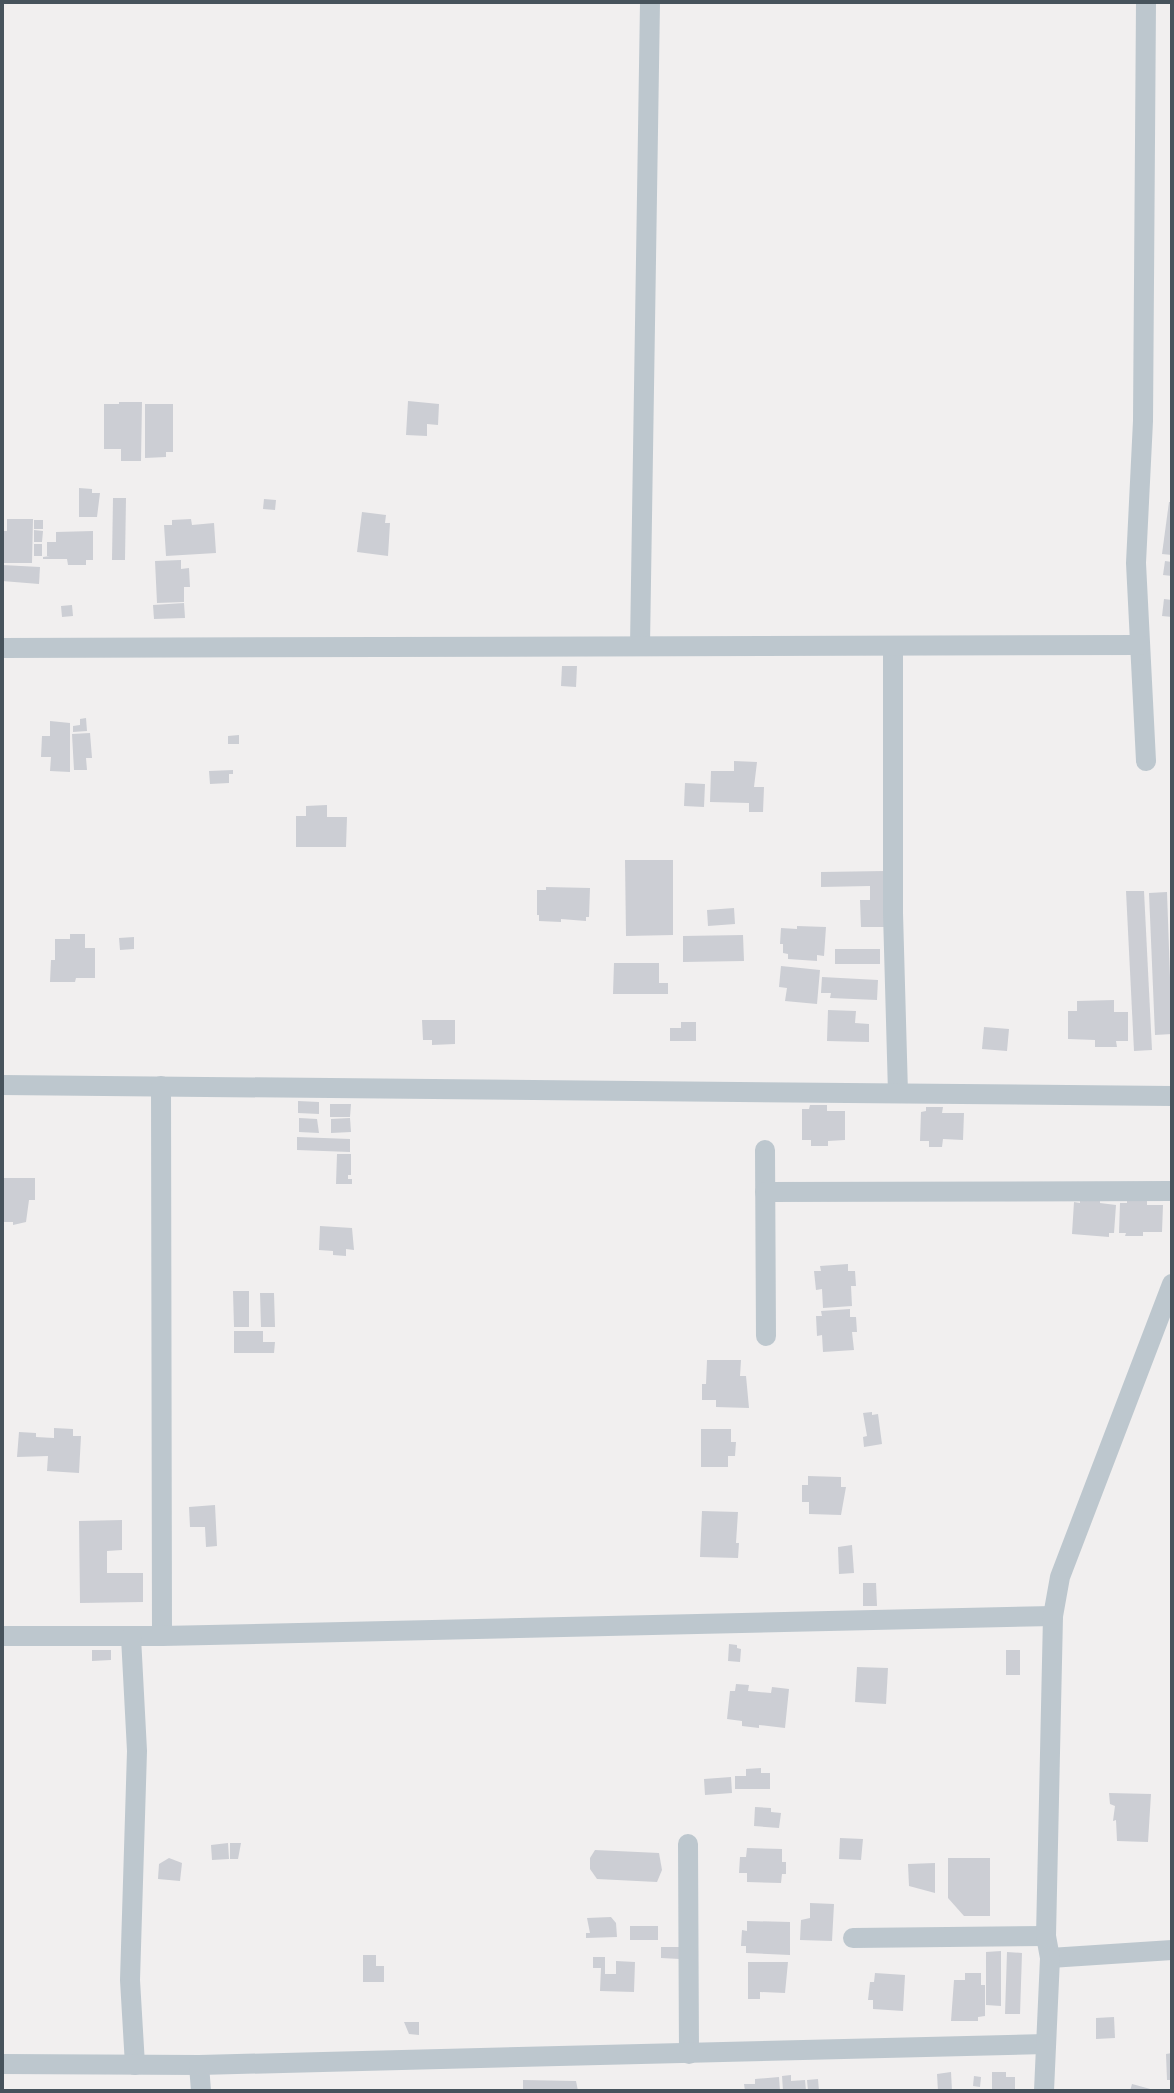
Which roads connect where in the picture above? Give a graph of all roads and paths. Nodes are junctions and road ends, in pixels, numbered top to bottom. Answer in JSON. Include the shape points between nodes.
{"nodes":[{"id":1,"x":650,"y":2,"type":"edge"},
{"id":2,"x":1146,"y":2,"type":"edge"},
{"id":3,"x":1140,"y":645,"type":"junction"},
{"id":4,"x":640,"y":646,"type":"junction"},
{"id":5,"x":893,"y":646,"type":"junction"},
{"id":6,"x":2,"y":648,"type":"edge"},
{"id":7,"x":1146,"y":761,"type":"dead end"},
{"id":8,"x":2,"y":1085,"type":"edge"},
{"id":9,"x":161,"y":1086,"type":"junction"},
{"id":10,"x":898,"y":1093,"type":"junction"},
{"id":11,"x":1172,"y":1096,"type":"edge"},
{"id":12,"x":765,"y":1150,"type":"dead end"},
{"id":13,"x":1172,"y":1191,"type":"edge"},
{"id":14,"x":765,"y":1192,"type":"junction"},
{"id":15,"x":1172,"y":1284,"type":"edge"},
{"id":16,"x":766,"y":1336,"type":"dead end"},
{"id":17,"x":1053,"y":1616,"type":"junction"},
{"id":18,"x":2,"y":1636,"type":"edge"},
{"id":19,"x":162,"y":1636,"type":"junction"},
{"id":20,"x":131,"y":1637,"type":"junction"},
{"id":21,"x":688,"y":1844,"type":"dead end"},
{"id":22,"x":1046,"y":1936,"type":"junction"},
{"id":23,"x":853,"y":1938,"type":"dead end"},
{"id":24,"x":1172,"y":1950,"type":"edge"},
{"id":25,"x":1050,"y":1958,"type":"junction"},
{"id":26,"x":1046,"y":2044,"type":"junction"},
{"id":27,"x":689,"y":2054,"type":"junction"},
{"id":28,"x":2,"y":2064,"type":"edge"},
{"id":29,"x":135,"y":2065,"type":"junction"},
{"id":30,"x":199,"y":2065,"type":"junction"},
{"id":31,"x":201,"y":2091,"type":"edge"},
{"id":32,"x":1044,"y":2091,"type":"edge"}],
"edges":[{"from":1,"to":4,"type":"street"},
{"from":2,"to":3,"type":"street","via":[[1143,421],[1136,563]]},
{"from":3,"to":5,"type":"street"},
{"from":3,"to":7,"type":"street"},
{"from":4,"to":5,"type":"street"},
{"from":4,"to":6,"type":"street"},
{"from":5,"to":10,"type":"street"},
{"from":8,"to":9,"type":"street"},
{"from":9,"to":10,"type":"street"},
{"from":9,"to":19,"type":"street"},
{"from":10,"to":11,"type":"street"},
{"from":12,"to":14,"type":"street"},
{"from":13,"to":14,"type":"street"},
{"from":14,"to":16,"type":"street"},
{"from":15,"to":17,"type":"street","via":[[1060,1577]]},
{"from":17,"to":19,"type":"street"},
{"from":17,"to":22,"type":"street"},
{"from":18,"to":20,"type":"street"},
{"from":19,"to":20,"type":"street"},
{"from":20,"to":29,"type":"street","via":[[137,1751],[130,1980]]},
{"from":21,"to":27,"type":"street"},
{"from":22,"to":23,"type":"street"},
{"from":22,"to":25,"type":"street"},
{"from":24,"to":25,"type":"street"},
{"from":25,"to":26,"type":"street"},
{"from":26,"to":27,"type":"street"},
{"from":26,"to":32,"type":"street"},
{"from":27,"to":30,"type":"street"},
{"from":28,"to":29,"type":"street"},
{"from":29,"to":30,"type":"street"},
{"from":30,"to":31,"type":"street"}]}
